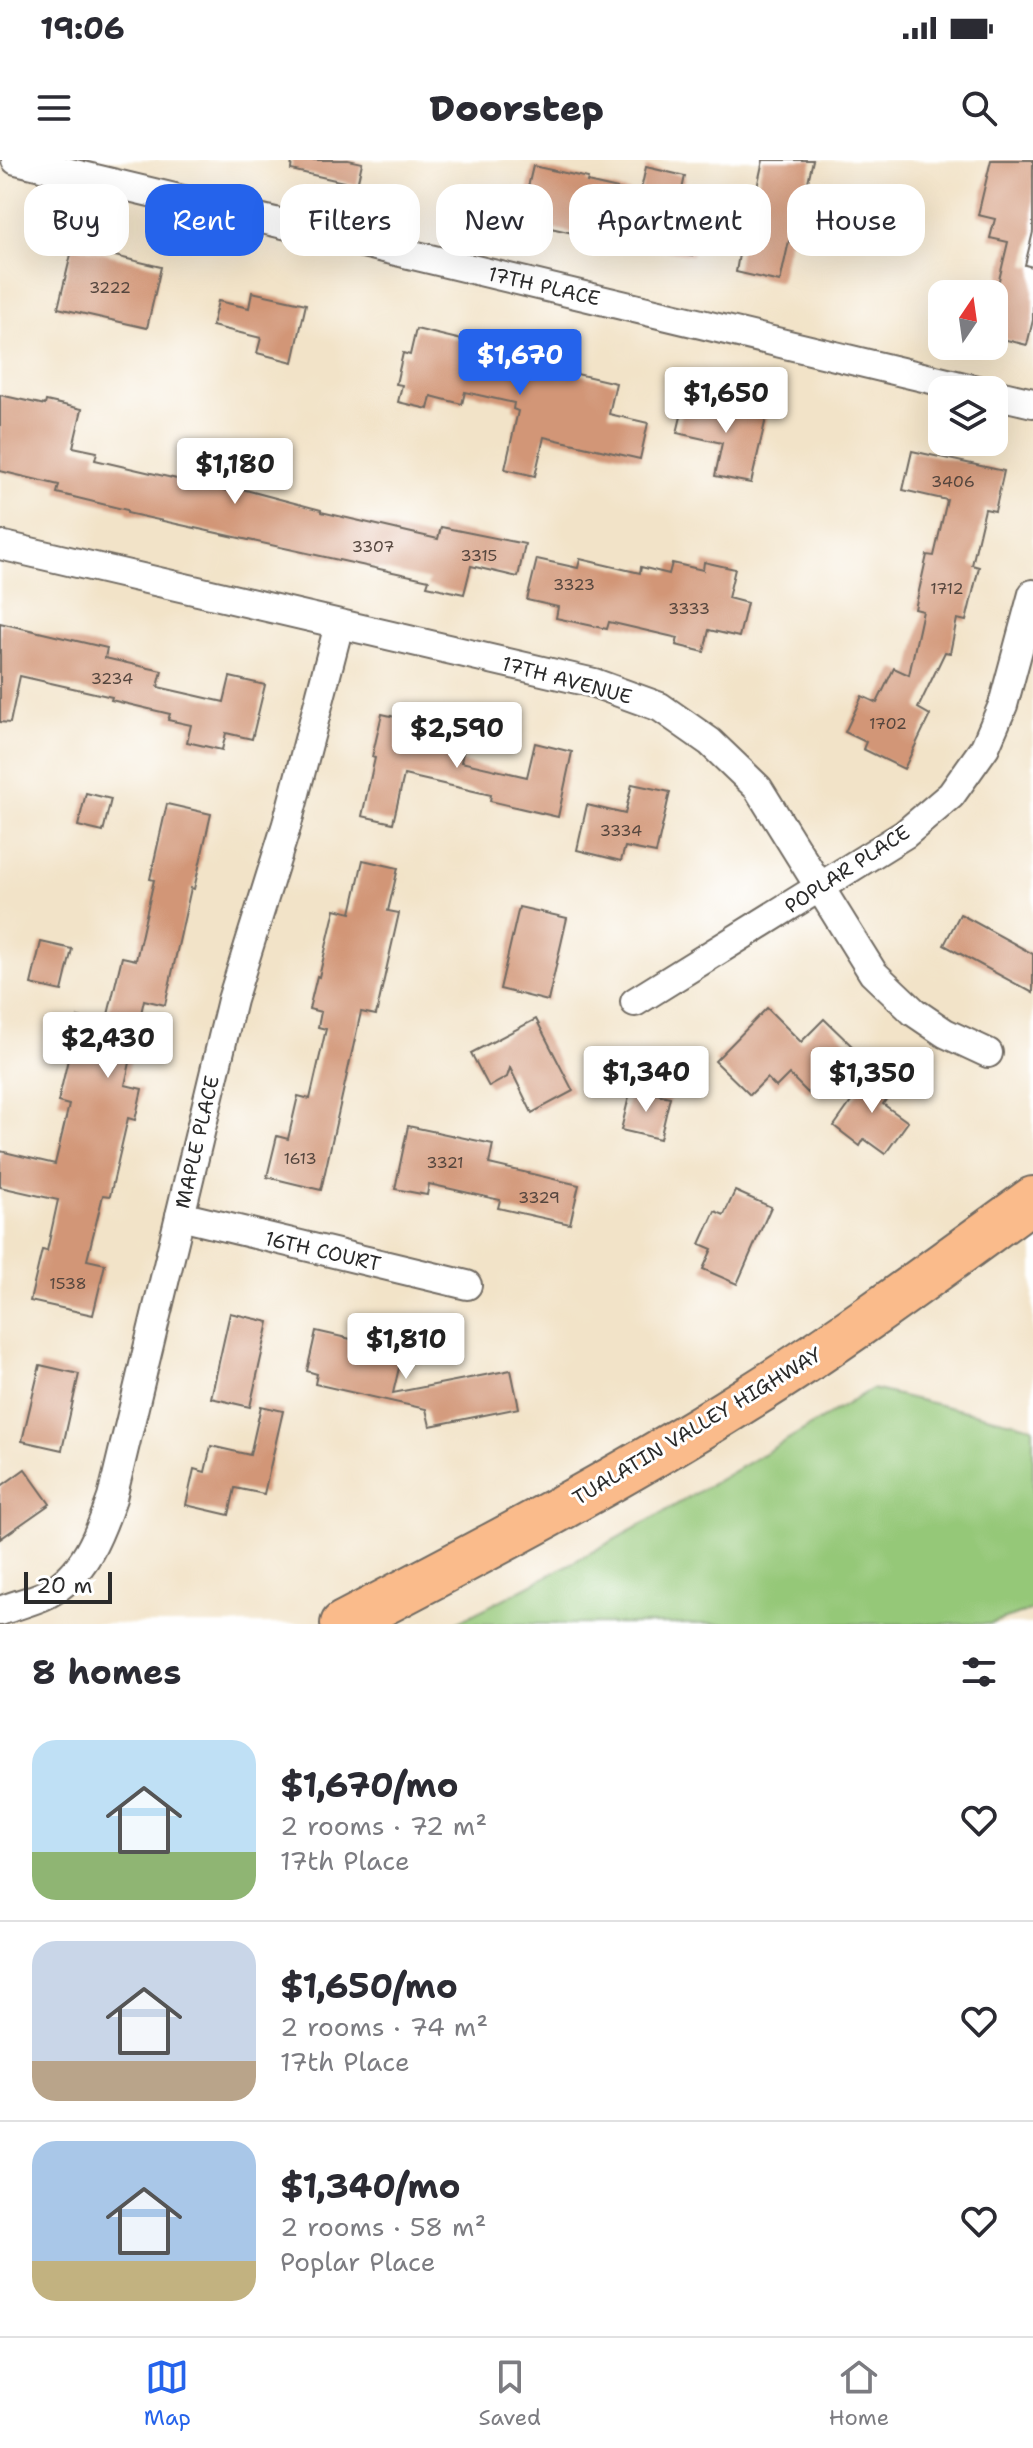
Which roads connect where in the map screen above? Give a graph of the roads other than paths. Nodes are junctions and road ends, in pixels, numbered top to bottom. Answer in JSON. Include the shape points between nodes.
{"nodes":[{"id":1,"x":16,"y":160,"type":"edge"},
{"id":2,"x":928,"y":378,"type":"edge"},
{"id":3,"x":1008,"y":397,"type":"edge"},
{"id":4,"x":1033,"y":403,"type":"edge"},
{"id":5,"x":0,"y":545,"type":"edge"},
{"id":6,"x":1033,"y":594,"type":"edge"},
{"id":7,"x":339,"y":625,"type":"junction"},
{"id":8,"x":821,"y":887,"type":"junction"},
{"id":9,"x":635,"y":1002,"type":"dead end"},
{"id":10,"x":988,"y":1053,"type":"dead end"},
{"id":11,"x":1033,"y":1199,"type":"edge"},
{"id":12,"x":180,"y":1216,"type":"junction"},
{"id":13,"x":467,"y":1285,"type":"dead end"},
{"id":14,"x":0,"y":1611,"type":"edge"},
{"id":15,"x":343,"y":1624,"type":"edge"}],
"edges":[{"from":1,"to":2,"type":"street","name":"17TH PLACE"},
{"from":3,"to":4,"type":"street"},
{"from":5,"to":7,"type":"street","name":"17TH AVENUE"},
{"from":6,"to":8,"type":"street","name":"POPLAR PLACE","via":[[1003,705],[985,747],[951,795],[905,834]]},
{"from":7,"to":8,"type":"street","name":"17TH AVENUE","via":[[594,683],[660,707],[710,742],[758,788]]},
{"from":7,"to":12,"type":"street","name":"MAPLE PLACE","via":[[287,824],[232,1000]]},
{"from":8,"to":9,"type":"street","name":"POPLAR PLACE"},
{"from":8,"to":10,"type":"street","name":"17TH AVENUE","via":[[873,973],[892,994],[945,1033]]},
{"from":11,"to":15,"type":"highway","name":"TUALATIN VALLEY HIGHWAY","via":[[746,1400],[527,1528]]},
{"from":12,"to":13,"type":"street","name":"16TH COURT"},
{"from":12,"to":14,"type":"street","name":"MAPLE PLACE","via":[[112,1498],[92,1550],[48,1593]]}]}
